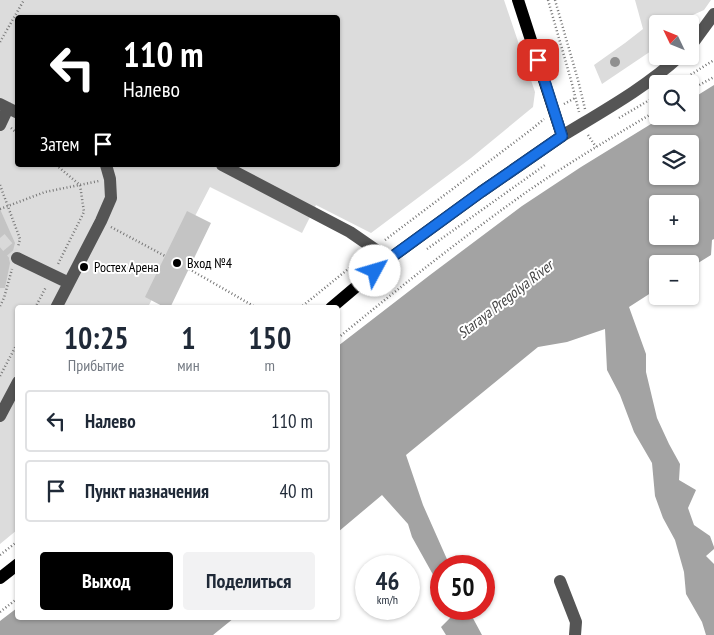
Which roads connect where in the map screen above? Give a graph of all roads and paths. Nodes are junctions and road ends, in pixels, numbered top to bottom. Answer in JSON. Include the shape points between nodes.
{"nodes":[{"id":1,"x":24,"y":0,"type":"edge"},
{"id":2,"x":518,"y":0,"type":"edge"},
{"id":3,"x":548,"y":0,"type":"edge"},
{"id":4,"x":555,"y":0,"type":"edge"},
{"id":5,"x":714,"y":14,"type":"edge"},
{"id":6,"x":15,"y":15,"type":"edge"},
{"id":7,"x":15,"y":16,"type":"edge"},
{"id":8,"x":699,"y":35,"type":"edge"},
{"id":9,"x":0,"y":42,"type":"edge"},
{"id":10,"x":714,"y":60,"type":"edge"},
{"id":11,"x":670,"y":65,"type":"edge"},
{"id":12,"x":690,"y":75,"type":"edge"},
{"id":13,"x":714,"y":77,"type":"edge"},
{"id":14,"x":699,"y":85,"type":"edge"},
{"id":15,"x":575,"y":98,"type":"junction"},
{"id":16,"x":649,"y":100,"type":"edge"},
{"id":17,"x":9,"y":108,"type":"edge"},
{"id":18,"x":554,"y":110,"type":"junction"},
{"id":19,"x":649,"y":115,"type":"edge"},
{"id":20,"x":618,"y":118,"type":"dead end"},
{"id":21,"x":585,"y":122,"type":"junction"},
{"id":22,"x":0,"y":125,"type":"edge"},
{"id":23,"x":562,"y":136,"type":"junction"},
{"id":24,"x":588,"y":137,"type":"junction"},
{"id":25,"x":596,"y":147,"type":"junction"},
{"id":26,"x":546,"y":165,"type":"dead end"},
{"id":27,"x":58,"y":167,"type":"edge"},
{"id":28,"x":107,"y":167,"type":"edge"},
{"id":29,"x":226,"y":167,"type":"edge"},
{"id":30,"x":110,"y":179,"type":"junction"},
{"id":31,"x":0,"y":185,"type":"edge"},
{"id":32,"x":80,"y":185,"type":"junction"},
{"id":33,"x":8,"y":205,"type":"junction"},
{"id":34,"x":0,"y":209,"type":"edge"},
{"id":35,"x":101,"y":221,"type":"junction"},
{"id":36,"x":374,"y":249,"type":"junction"},
{"id":37,"x":427,"y":249,"type":"dead end"},
{"id":38,"x":165,"y":256,"type":"dead end"},
{"id":39,"x":16,"y":257,"type":"junction"},
{"id":40,"x":389,"y":259,"type":"junction"},
{"id":41,"x":189,"y":269,"type":"dead end"},
{"id":42,"x":52,"y":275,"type":"junction"},
{"id":43,"x":68,"y":283,"type":"junction"},
{"id":44,"x":37,"y":305,"type":"edge"},
{"id":45,"x":57,"y":305,"type":"edge"},
{"id":46,"x":252,"y":305,"type":"edge"},
{"id":47,"x":304,"y":305,"type":"edge"},
{"id":48,"x":335,"y":305,"type":"edge"},
{"id":49,"x":0,"y":306,"type":"edge"},
{"id":50,"x":340,"y":336,"type":"edge"},
{"id":51,"x":15,"y":348,"type":"edge"},
{"id":52,"x":0,"y":376,"type":"edge"},
{"id":53,"x":15,"y":388,"type":"edge"},
{"id":54,"x":0,"y":416,"type":"edge"},
{"id":55,"x":15,"y":543,"type":"edge"},
{"id":56,"x":0,"y":555,"type":"edge"},
{"id":57,"x":15,"y":566,"type":"edge"},
{"id":58,"x":0,"y":578,"type":"edge"},
{"id":59,"x":560,"y":581,"type":"dead end"},
{"id":60,"x":15,"y":600,"type":"edge"},
{"id":61,"x":0,"y":612,"type":"edge"},
{"id":62,"x":574,"y":635,"type":"edge"}],
"edges":[{"from":1,"to":6,"type":"path"},
{"from":2,"to":18,"type":"main road"},
{"from":3,"to":15,"type":"path"},
{"from":4,"to":21,"type":"path","via":[[578,80]]},
{"from":5,"to":8,"type":"street"},
{"from":7,"to":9,"type":"path"},
{"from":10,"to":12,"type":"path"},
{"from":11,"to":21,"type":"street"},
{"from":13,"to":14,"type":"path"},
{"from":15,"to":18,"type":"path"},
{"from":15,"to":21,"type":"path"},
{"from":16,"to":20,"type":"path"},
{"from":17,"to":22,"type":"street"},
{"from":18,"to":23,"type":"main road"},
{"from":18,"to":36,"type":"path"},
{"from":19,"to":25,"type":"path"},
{"from":21,"to":23,"type":"street"},
{"from":21,"to":24,"type":"path"},
{"from":21,"to":24,"type":"path","via":[[595,133]]},
{"from":23,"to":40,"type":"main road"},
{"from":24,"to":25,"type":"path"},
{"from":25,"to":50,"type":"path","via":[[521,196],[409,279]]},
{"from":26,"to":37,"type":"path"},
{"from":27,"to":32,"type":"path"},
{"from":28,"to":30,"type":"street"},
{"from":29,"to":36,"type":"street","via":[[350,232]]},
{"from":30,"to":32,"type":"path"},
{"from":30,"to":35,"type":"street","via":[[111,198]]},
{"from":31,"to":33,"type":"path"},
{"from":32,"to":33,"type":"path","via":[[45,192]]},
{"from":32,"to":42,"type":"path","via":[[84,212]]},
{"from":33,"to":34,"type":"path"},
{"from":33,"to":39,"type":"path","via":[[20,240]]},
{"from":35,"to":38,"type":"path"},
{"from":35,"to":43,"type":"street"},
{"from":36,"to":40,"type":"street"},
{"from":36,"to":47,"type":"path"},
{"from":39,"to":42,"type":"street"},
{"from":39,"to":49,"type":"path"},
{"from":40,"to":48,"type":"main road"},
{"from":41,"to":46,"type":"path"},
{"from":42,"to":43,"type":"street"},
{"from":42,"to":44,"type":"path"},
{"from":43,"to":45,"type":"street"},
{"from":51,"to":52,"type":"path"},
{"from":53,"to":54,"type":"street"},
{"from":55,"to":56,"type":"path"},
{"from":57,"to":58,"type":"main road"},
{"from":59,"to":62,"type":"street","via":[[576,622]]},
{"from":60,"to":61,"type":"path"}]}
